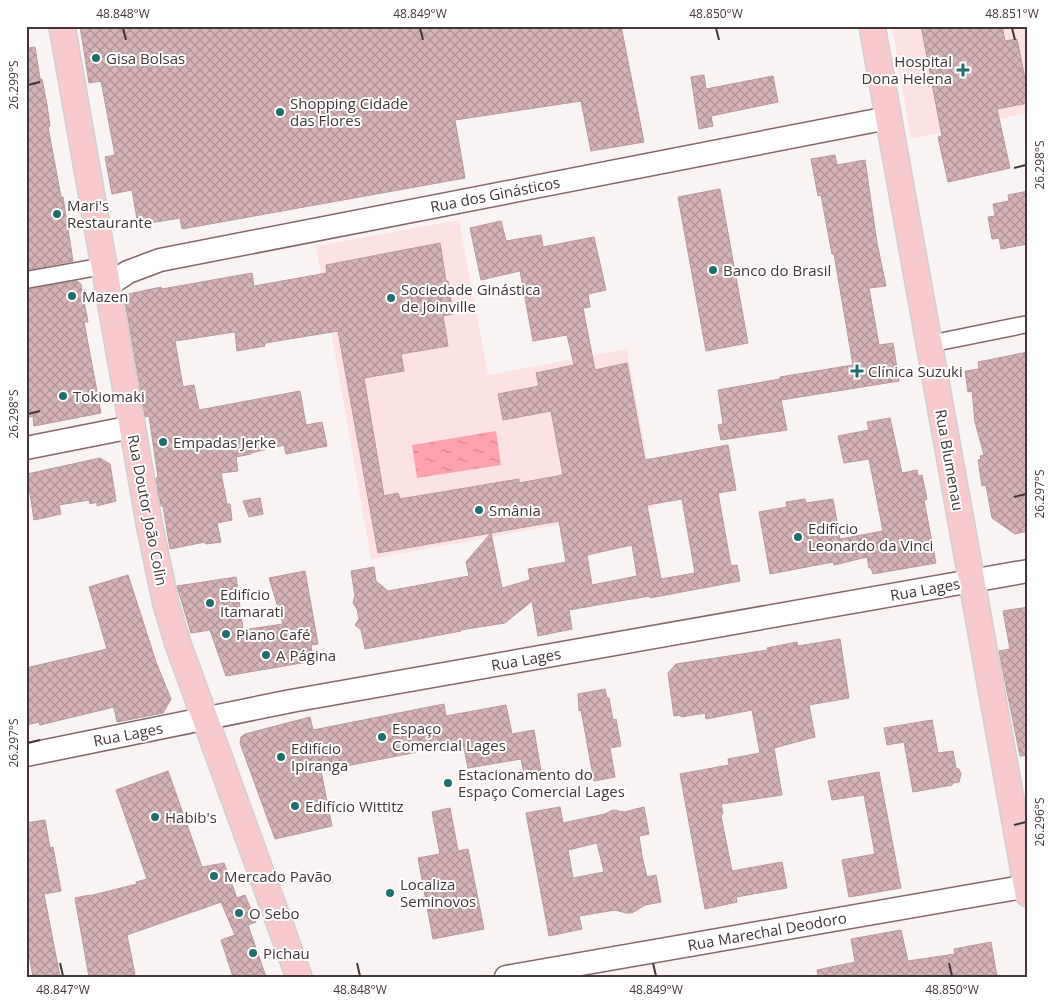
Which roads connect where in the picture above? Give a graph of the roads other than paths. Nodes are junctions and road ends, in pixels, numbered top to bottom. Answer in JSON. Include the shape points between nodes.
{"nodes":[{"id":1,"x":62,"y":26,"type":"edge"},
{"id":2,"x":872,"y":26,"type":"edge"},
{"id":3,"x":888,"y":118,"type":"junction"},
{"id":4,"x":106,"y":276,"type":"junction"},
{"id":5,"x":26,"y":280,"type":"edge"},
{"id":6,"x":1028,"y":324,"type":"edge"},
{"id":7,"x":929,"y":344,"type":"junction"},
{"id":8,"x":132,"y":428,"type":"junction"},
{"id":9,"x":26,"y":448,"type":"edge"},
{"id":10,"x":1028,"y":571,"type":"edge"},
{"id":11,"x":971,"y":581,"type":"junction"},
{"id":12,"x":206,"y":719,"type":"junction"},
{"id":13,"x":26,"y":755,"type":"edge"},
{"id":14,"x":1027,"y":888,"type":"edge"},
{"id":15,"x":299,"y":977,"type":"edge"},
{"id":16,"x":506,"y":977,"type":"edge"}],
"edges":[{"from":1,"to":4,"type":"main road","name":"Rua Doutor João Colin"},
{"from":2,"to":3,"type":"main road","name":"Rua Blumenau"},
{"from":3,"to":4,"type":"main road","name":"Rua dos Ginásticos","via":[[160,260]]},
{"from":3,"to":7,"type":"main road","name":"Rua Blumenau"},
{"from":4,"to":5,"type":"street"},
{"from":4,"to":8,"type":"main road","name":"Rua Doutor João Colin"},
{"from":6,"to":7,"type":"street"},
{"from":7,"to":11,"type":"main road","name":"Rua Blumenau"},
{"from":8,"to":9,"type":"main road"},
{"from":8,"to":12,"type":"main road","name":"Rua Doutor João Colin","via":[[166,604]]},
{"from":10,"to":11,"type":"main road","name":"Rua Lages"},
{"from":11,"to":12,"type":"main road","name":"Rua Lages","via":[[301,699]]},
{"from":11,"to":14,"type":"main road","name":"Rua Blumenau"},
{"from":12,"to":13,"type":"main road","name":"Rua Lages"},
{"from":12,"to":15,"type":"main road","name":"Rua Doutor João Colin"},
{"from":14,"to":16,"type":"main road","name":"Rua Marechal Deodoro"}]}
